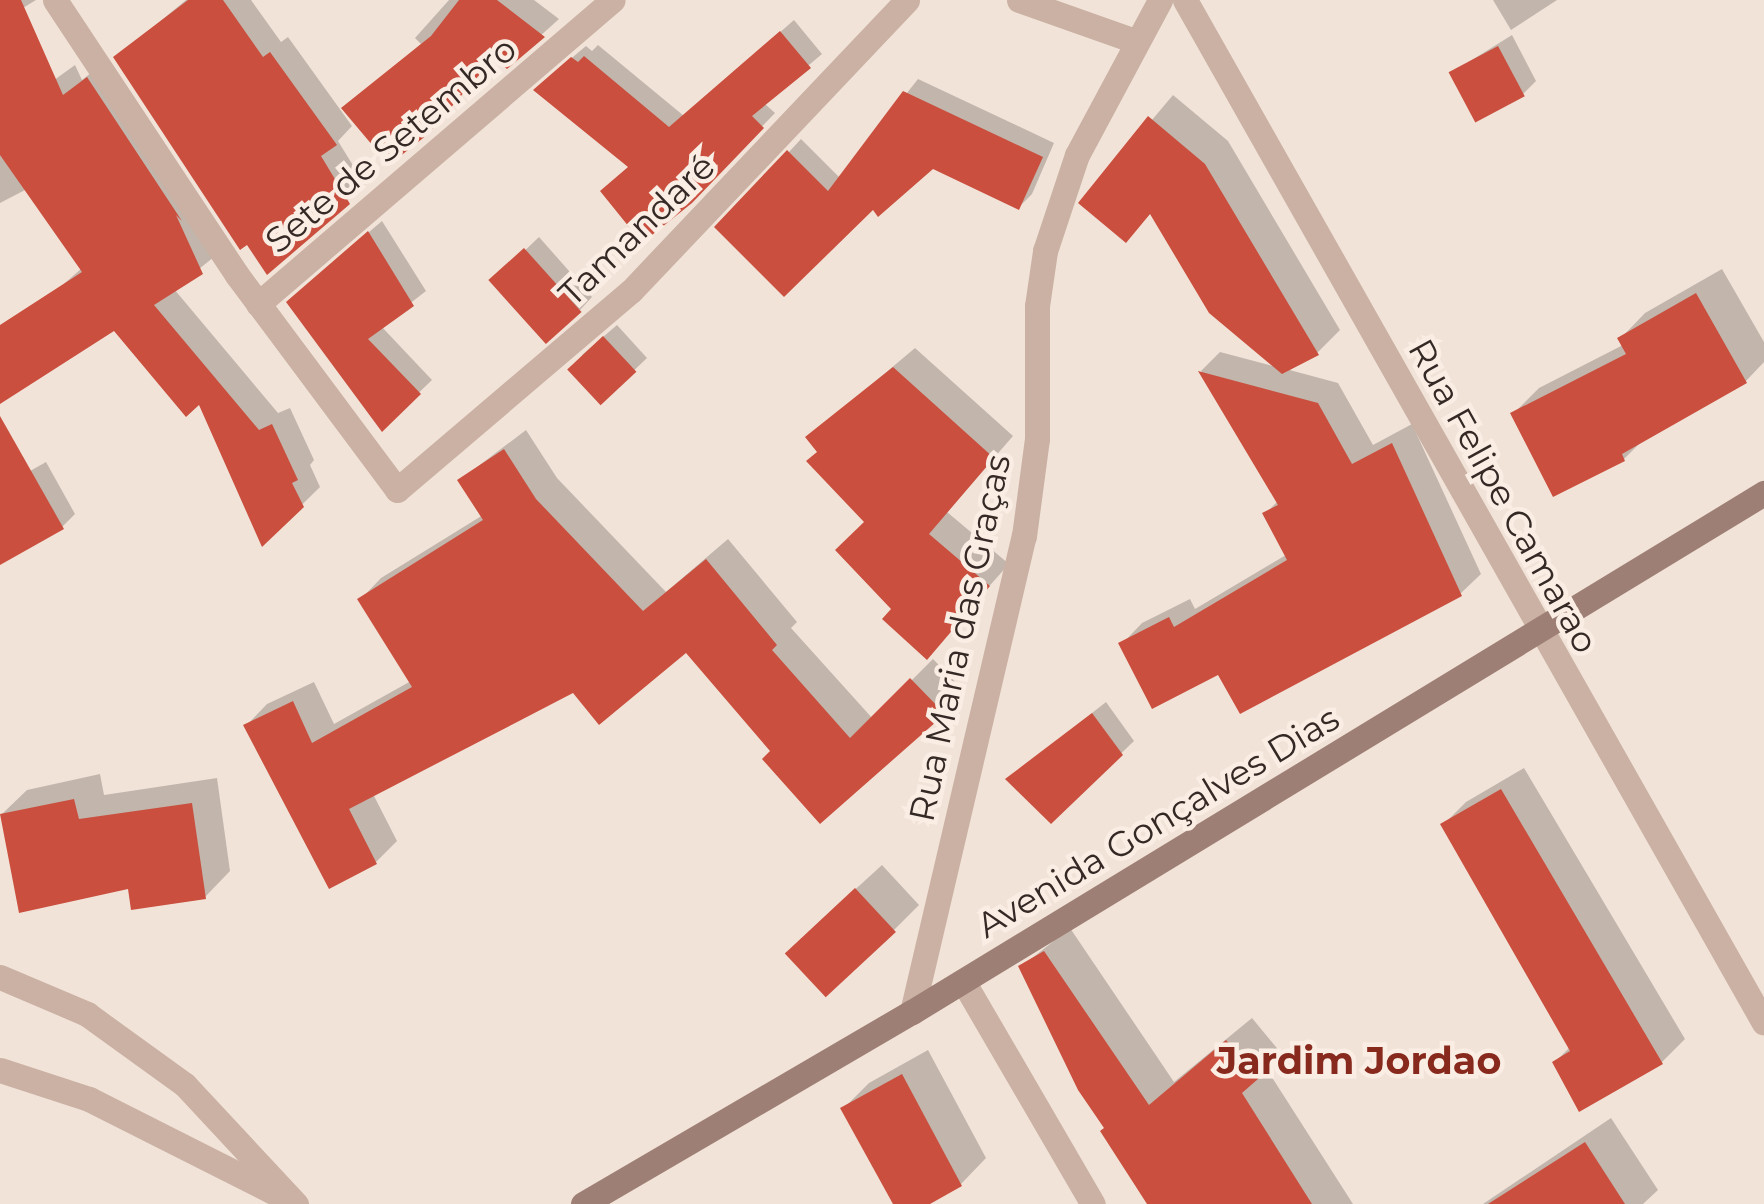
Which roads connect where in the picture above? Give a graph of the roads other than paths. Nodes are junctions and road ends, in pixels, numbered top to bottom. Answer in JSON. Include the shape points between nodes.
{"nodes":[{"id":1,"x":55,"y":0,"type":"edge"},
{"id":2,"x":613,"y":0,"type":"edge"},
{"id":3,"x":907,"y":0,"type":"edge"},
{"id":4,"x":1019,"y":0,"type":"edge"},
{"id":5,"x":1160,"y":0,"type":"edge"},
{"id":6,"x":1185,"y":0,"type":"edge"},
{"id":7,"x":1135,"y":41,"type":"junction"},
{"id":8,"x":258,"y":304,"type":"junction"},
{"id":9,"x":1764,"y":492,"type":"edge"},
{"id":10,"x":1538,"y":632,"type":"junction"},
{"id":11,"x":0,"y":978,"type":"edge"},
{"id":12,"x":963,"y":981,"type":"junction"},
{"id":13,"x":912,"y":1012,"type":"junction"},
{"id":14,"x":1764,"y":1023,"type":"edge"},
{"id":15,"x":0,"y":1070,"type":"edge"},
{"id":16,"x":296,"y":1204,"type":"edge"},
{"id":17,"x":583,"y":1204,"type":"edge"},
{"id":18,"x":1093,"y":1204,"type":"edge"}],
"edges":[{"from":1,"to":8,"type":"street"},
{"from":2,"to":8,"type":"street","name":"Sete de Setembro"},
{"from":3,"to":8,"type":"street","name":"Tamandaré","via":[[631,291],[397,490]]},
{"from":4,"to":7,"type":"street"},
{"from":5,"to":7,"type":"street","name":"Rua Maria das Graças"},
{"from":6,"to":10,"type":"street","name":"Rua Felipe Camarao"},
{"from":7,"to":13,"type":"street","name":"Rua Maria das Graças","via":[[1077,155],[1045,252],[1037,439],[1024,536]]},
{"from":9,"to":10,"type":"street","name":"Avenida Gonçalves Dias"},
{"from":10,"to":12,"type":"street","name":"Avenida Gonçalves Dias"},
{"from":10,"to":14,"type":"street","name":"Rua Felipe Camarao"},
{"from":11,"to":16,"type":"street","via":[[88,1014],[186,1085]]},
{"from":12,"to":13,"type":"street","name":"Avenida Gonçalves Dias"},
{"from":12,"to":18,"type":"street"},
{"from":13,"to":17,"type":"street","name":"Avenida Gonçalves Dias"},
{"from":15,"to":16,"type":"street","via":[[89,1099]]}]}
